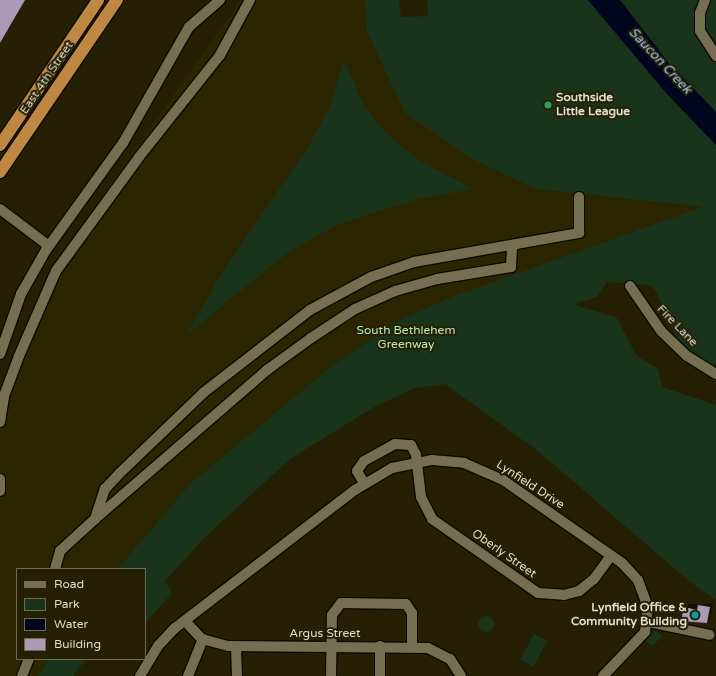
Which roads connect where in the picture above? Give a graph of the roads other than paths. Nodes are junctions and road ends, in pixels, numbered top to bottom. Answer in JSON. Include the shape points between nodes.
{"nodes":[{"id":1,"x":98,"y":0,"type":"edge"},
{"id":2,"x":117,"y":0,"type":"edge"},
{"id":3,"x":220,"y":0,"type":"edge"},
{"id":4,"x":250,"y":0,"type":"edge"},
{"id":5,"x":705,"y":0,"type":"edge"},
{"id":6,"x":716,"y":56,"type":"edge"},
{"id":7,"x":0,"y":145,"type":"edge"},
{"id":8,"x":0,"y":172,"type":"edge"},
{"id":9,"x":579,"y":197,"type":"dead end"},
{"id":10,"x":0,"y":209,"type":"edge"},
{"id":11,"x":512,"y":245,"type":"junction"},
{"id":12,"x":49,"y":246,"type":"junction"},
{"id":13,"x":630,"y":286,"type":"dead end"},
{"id":14,"x":0,"y":354,"type":"edge"},
{"id":15,"x":716,"y":374,"type":"edge"},
{"id":16,"x":0,"y":422,"type":"edge"},
{"id":17,"x":417,"y":462,"type":"junction"},
{"id":18,"x":0,"y":480,"type":"edge"},
{"id":19,"x":364,"y":483,"type":"junction"},
{"id":20,"x":0,"y":491,"type":"edge"},
{"id":21,"x":95,"y":519,"type":"junction"},
{"id":22,"x":611,"y":556,"type":"junction"},
{"id":23,"x":55,"y":568,"type":"edge"},
{"id":24,"x":182,"y":622,"type":"junction"},
{"id":25,"x":648,"y":622,"type":"junction"},
{"id":26,"x":710,"y":635,"type":"dead end"},
{"id":27,"x":204,"y":639,"type":"junction"},
{"id":28,"x":380,"y":646,"type":"junction"},
{"id":29,"x":412,"y":646,"type":"junction"},
{"id":30,"x":236,"y":647,"type":"junction"},
{"id":31,"x":331,"y":647,"type":"junction"},
{"id":32,"x":29,"y":660,"type":"edge"},
{"id":33,"x":22,"y":676,"type":"edge"},
{"id":34,"x":140,"y":676,"type":"edge"},
{"id":35,"x":188,"y":676,"type":"edge"},
{"id":36,"x":237,"y":676,"type":"edge"},
{"id":37,"x":331,"y":676,"type":"edge"},
{"id":38,"x":380,"y":676,"type":"edge"},
{"id":39,"x":461,"y":676,"type":"edge"},
{"id":40,"x":603,"y":676,"type":"edge"}],
"edges":[{"from":1,"to":7,"type":"highway","name":"East 4th Street"},
{"from":2,"to":8,"type":"highway","name":"East 4th Street"},
{"from":3,"to":12,"type":"street","via":[[189,27],[123,143]]},
{"from":4,"to":16,"type":"street","via":[[220,56],[140,157],[51,280],[4,396]]},
{"from":5,"to":6,"type":"street","via":[[700,13],[700,31]]},
{"from":9,"to":11,"type":"street","via":[[579,233]]},
{"from":10,"to":12,"type":"street"},
{"from":11,"to":21,"type":"street","via":[[433,258],[391,269],[310,310],[203,393],[120,473],[105,489]]},
{"from":11,"to":21,"type":"street","via":[[511,267],[414,285],[373,300],[329,325],[267,370]]},
{"from":12,"to":14,"type":"street","via":[[21,294]]},
{"from":13,"to":15,"type":"street","name":"Fire Lane","via":[[661,331],[687,356]]},
{"from":17,"to":19,"type":"street","name":"Lynfield Drive","via":[[392,468]]},
{"from":17,"to":19,"type":"street","name":"Oberly Street","via":[[411,445],[395,444],[359,466],[357,471]]},
{"from":17,"to":22,"type":"street","name":"Lynfield Drive","via":[[449,460],[486,471]]},
{"from":17,"to":22,"type":"street","name":"Oberly Street","via":[[421,497],[432,519],[534,591],[553,596],[574,593],[594,579]]},
{"from":18,"to":20,"type":"street"},
{"from":19,"to":24,"type":"street","name":"Lynfield Drive"},
{"from":21,"to":23,"type":"street","via":[[60,551]]},
{"from":22,"to":25,"type":"street","name":"Lynfield Drive","via":[[642,585]]},
{"from":24,"to":27,"type":"street","name":"Argus Street"},
{"from":24,"to":34,"type":"street","name":"Lynfield Drive","via":[[161,642]]},
{"from":25,"to":26,"type":"street"},
{"from":25,"to":40,"type":"street","via":[[643,638]]},
{"from":27,"to":30,"type":"street","name":"Argus Street"},
{"from":27,"to":35,"type":"street"},
{"from":28,"to":29,"type":"street","name":"Argus Street"},
{"from":28,"to":31,"type":"street","name":"Argus Street"},
{"from":28,"to":38,"type":"street"},
{"from":29,"to":31,"type":"street","via":[[412,613],[406,604],[345,602],[333,611]]},
{"from":29,"to":39,"type":"street","name":"Argus Street","via":[[442,654],[454,662]]},
{"from":30,"to":31,"type":"street","name":"Argus Street"},
{"from":30,"to":36,"type":"street"},
{"from":31,"to":37,"type":"street"},
{"from":32,"to":33,"type":"street"}]}
